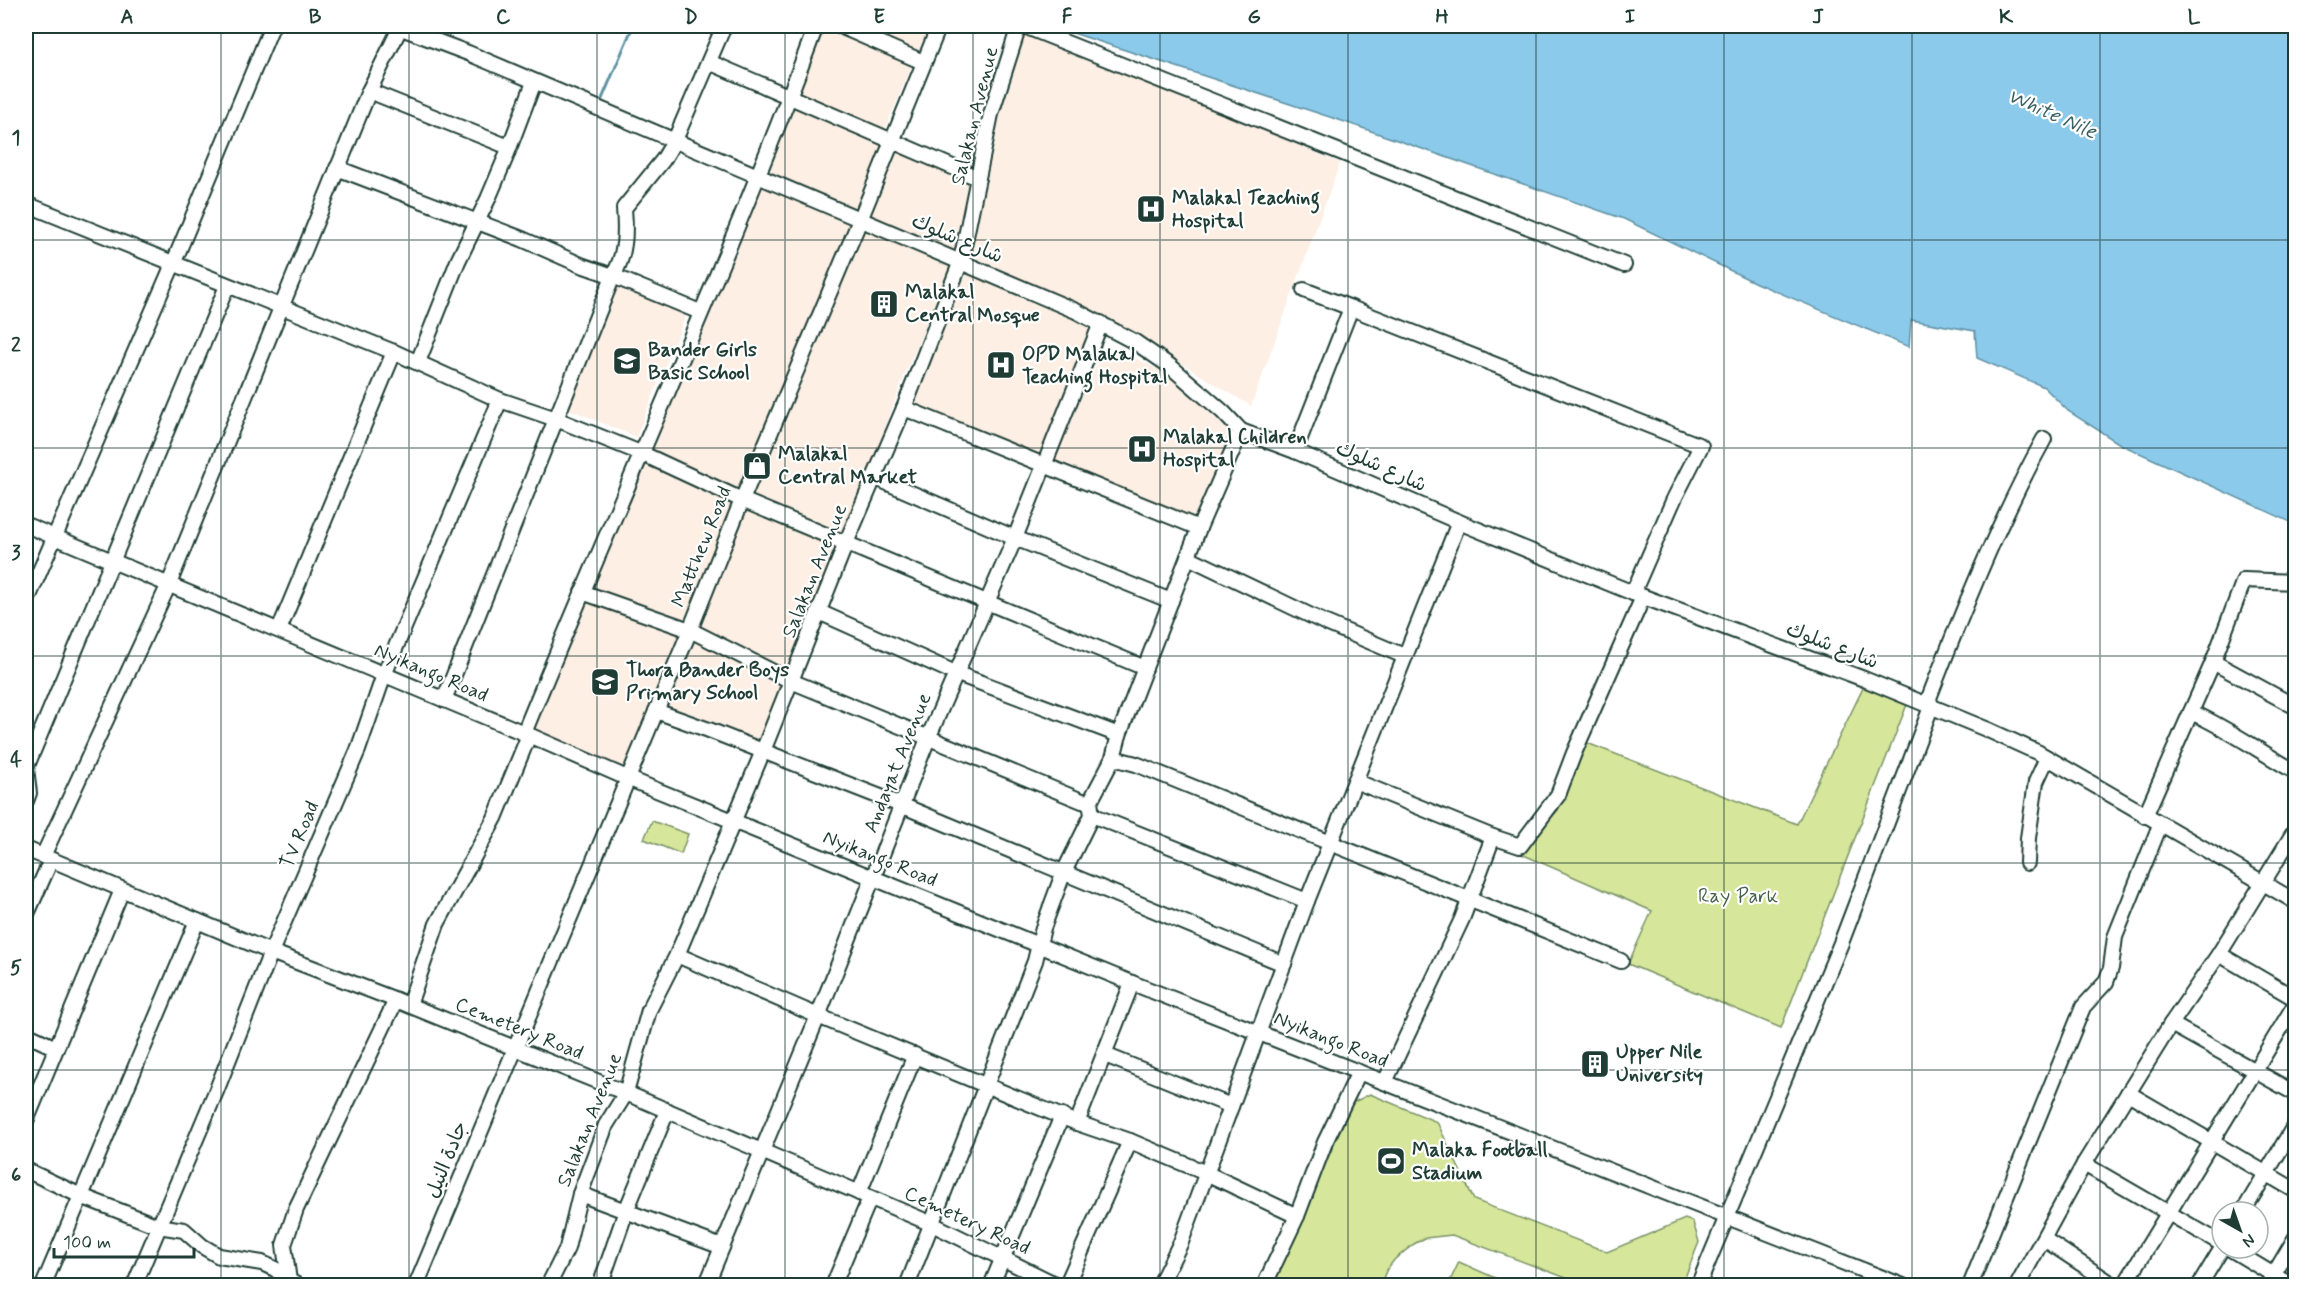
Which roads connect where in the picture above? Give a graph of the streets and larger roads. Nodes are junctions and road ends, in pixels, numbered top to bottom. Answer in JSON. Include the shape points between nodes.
{"nodes":[{"id":1,"x":272,"y":26,"type":"edge"},
{"id":2,"x":399,"y":26,"type":"edge"},
{"id":3,"x":724,"y":26,"type":"edge"},
{"id":4,"x":816,"y":26,"type":"edge"},
{"id":5,"x":840,"y":26,"type":"edge"},
{"id":6,"x":939,"y":26,"type":"edge"},
{"id":7,"x":1019,"y":26,"type":"edge"},
{"id":8,"x":1024,"y":26,"type":"edge"},
{"id":9,"x":709,"y":62,"type":"junction"},
{"id":10,"x":923,"y":62,"type":"junction"},
{"id":11,"x":534,"y":82,"type":"junction"},
{"id":12,"x":369,"y":91,"type":"junction"},
{"id":13,"x":789,"y":96,"type":"junction"},
{"id":14,"x":675,"y":140,"type":"junction"},
{"id":15,"x":892,"y":140,"type":"junction"},
{"id":16,"x":509,"y":147,"type":"junction"},
{"id":17,"x":337,"y":168,"type":"junction"},
{"id":18,"x":758,"y":176,"type":"junction"},
{"id":19,"x":978,"y":178,"type":"junction"},
{"id":20,"x":26,"y":204,"type":"edge"},
{"id":21,"x":860,"y":220,"type":"junction"},
{"id":22,"x":477,"y":221,"type":"junction"},
{"id":23,"x":961,"y":261,"type":"junction"},
{"id":24,"x":174,"y":262,"type":"junction"},
{"id":25,"x":1624,"y":265,"type":"dead end"},
{"id":26,"x":612,"y":276,"type":"junction"},
{"id":27,"x":227,"y":286,"type":"junction"},
{"id":28,"x":1304,"y":290,"type":"dead end"},
{"id":29,"x":280,"y":307,"type":"junction"},
{"id":30,"x":1351,"y":308,"type":"junction"},
{"id":31,"x":700,"y":312,"type":"junction"},
{"id":32,"x":1101,"y":323,"type":"junction"},
{"id":33,"x":394,"y":352,"type":"junction"},
{"id":34,"x":418,"y":362,"type":"junction"},
{"id":35,"x":501,"y":400,"type":"junction"},
{"id":36,"x":904,"y":408,"type":"junction"},
{"id":37,"x":556,"y":419,"type":"junction"},
{"id":38,"x":1241,"y":431,"type":"junction"},
{"id":39,"x":2044,"y":439,"type":"dead end"},
{"id":40,"x":1295,"y":451,"type":"junction"},
{"id":41,"x":643,"y":454,"type":"junction"},
{"id":42,"x":1044,"y":465,"type":"junction"},
{"id":43,"x":874,"y":477,"type":"junction"},
{"id":44,"x":742,"y":500,"type":"junction"},
{"id":45,"x":1459,"y":522,"type":"junction"},
{"id":46,"x":26,"y":525,"type":"edge"},
{"id":47,"x":1199,"y":528,"type":"junction"},
{"id":48,"x":56,"y":536,"type":"junction"},
{"id":49,"x":1015,"y":538,"type":"junction"},
{"id":50,"x":846,"y":543,"type":"junction"},
{"id":51,"x":1188,"y":557,"type":"junction"},
{"id":52,"x":114,"y":561,"type":"junction"},
{"id":53,"x":2295,"y":582,"type":"edge"},
{"id":54,"x":169,"y":584,"type":"junction"},
{"id":55,"x":582,"y":592,"type":"junction"},
{"id":56,"x":1638,"y":595,"type":"junction"},
{"id":57,"x":1171,"y":601,"type":"junction"},
{"id":58,"x":986,"y":602,"type":"junction"},
{"id":59,"x":26,"y":603,"type":"edge"},
{"id":60,"x":819,"y":612,"type":"junction"},
{"id":61,"x":279,"y":630,"type":"junction"},
{"id":62,"x":690,"y":630,"type":"junction"},
{"id":63,"x":1404,"y":656,"type":"junction"},
{"id":64,"x":2213,"y":662,"type":"junction"},
{"id":65,"x":1145,"y":668,"type":"junction"},
{"id":66,"x":955,"y":673,"type":"junction"},
{"id":67,"x":384,"y":675,"type":"junction"},
{"id":68,"x":791,"y":681,"type":"junction"},
{"id":69,"x":444,"y":700,"type":"junction"},
{"id":70,"x":2295,"y":706,"type":"edge"},
{"id":71,"x":1931,"y":707,"type":"junction"},
{"id":72,"x":656,"y":711,"type":"junction"},
{"id":73,"x":2191,"y":712,"type":"junction"},
{"id":74,"x":527,"y":734,"type":"junction"},
{"id":75,"x":1119,"y":735,"type":"junction"},
{"id":76,"x":929,"y":736,"type":"junction"},
{"id":77,"x":763,"y":751,"type":"junction"},
{"id":78,"x":1113,"y":758,"type":"junction"},
{"id":79,"x":2047,"y":758,"type":"junction"},
{"id":80,"x":2295,"y":772,"type":"edge"},
{"id":81,"x":627,"y":778,"type":"junction"},
{"id":82,"x":1355,"y":780,"type":"junction"},
{"id":83,"x":26,"y":801,"type":"edge"},
{"id":84,"x":901,"y":805,"type":"junction"},
{"id":85,"x":1091,"y":809,"type":"junction"},
{"id":86,"x":2145,"y":816,"type":"junction"},
{"id":87,"x":734,"y":822,"type":"junction"},
{"id":88,"x":2160,"y":825,"type":"junction"},
{"id":89,"x":2295,"y":829,"type":"edge"},
{"id":90,"x":1493,"y":837,"type":"junction"},
{"id":91,"x":1330,"y":841,"type":"junction"},
{"id":92,"x":26,"y":849,"type":"edge"},
{"id":93,"x":47,"y":858,"type":"junction"},
{"id":94,"x":2027,"y":863,"type":"dead end"},
{"id":95,"x":1063,"y":874,"type":"junction"},
{"id":96,"x":873,"y":877,"type":"junction"},
{"id":97,"x":2264,"y":883,"type":"junction"},
{"id":98,"x":122,"y":890,"type":"junction"},
{"id":99,"x":1470,"y":899,"type":"junction"},
{"id":100,"x":1307,"y":901,"type":"junction"},
{"id":101,"x":2295,"y":902,"type":"edge"},
{"id":102,"x":26,"y":916,"type":"edge"},
{"id":103,"x":196,"y":921,"type":"junction"},
{"id":104,"x":1040,"y":945,"type":"junction"},
{"id":105,"x":271,"y":952,"type":"junction"},
{"id":106,"x":2219,"y":954,"type":"junction"},
{"id":107,"x":677,"y":955,"type":"junction"},
{"id":108,"x":1621,"y":961,"type":"dead end"},
{"id":109,"x":1284,"y":964,"type":"junction"},
{"id":110,"x":1132,"y":983,"type":"junction"},
{"id":111,"x":2295,"y":1001,"type":"edge"},
{"id":112,"x":402,"y":1003,"type":"junction"},
{"id":113,"x":818,"y":1016,"type":"junction"},
{"id":114,"x":2171,"y":1024,"type":"junction"},
{"id":115,"x":1260,"y":1033,"type":"junction"},
{"id":116,"x":26,"y":1035,"type":"edge"},
{"id":117,"x":56,"y":1048,"type":"junction"},
{"id":118,"x":514,"y":1049,"type":"junction"},
{"id":119,"x":915,"y":1055,"type":"junction"},
{"id":120,"x":1105,"y":1055,"type":"junction"},
{"id":121,"x":1359,"y":1072,"type":"junction"},
{"id":122,"x":2253,"y":1072,"type":"junction"},
{"id":123,"x":1385,"y":1082,"type":"junction"},
{"id":124,"x":987,"y":1084,"type":"junction"},
{"id":125,"x":626,"y":1093,"type":"junction"},
{"id":126,"x":2128,"y":1093,"type":"junction"},
{"id":127,"x":2295,"y":1094,"type":"edge"},
{"id":128,"x":1231,"y":1106,"type":"junction"},
{"id":129,"x":667,"y":1111,"type":"junction"},
{"id":130,"x":1062,"y":1116,"type":"junction"},
{"id":131,"x":26,"y":1121,"type":"edge"},
{"id":132,"x":1077,"y":1123,"type":"junction"},
{"id":133,"x":2295,"y":1123,"type":"edge"},
{"id":134,"x":1131,"y":1141,"type":"junction"},
{"id":135,"x":2211,"y":1142,"type":"junction"},
{"id":136,"x":763,"y":1152,"type":"junction"},
{"id":137,"x":2084,"y":1164,"type":"junction"},
{"id":138,"x":26,"y":1170,"type":"edge"},
{"id":139,"x":1206,"y":1173,"type":"junction"},
{"id":140,"x":2265,"y":1175,"type":"junction"},
{"id":141,"x":2295,"y":1191,"type":"edge"},
{"id":142,"x":580,"y":1194,"type":"junction"},
{"id":143,"x":864,"y":1195,"type":"junction"},
{"id":144,"x":81,"y":1196,"type":"junction"},
{"id":145,"x":2250,"y":1200,"type":"edge"},
{"id":146,"x":627,"y":1211,"type":"junction"},
{"id":147,"x":2168,"y":1213,"type":"junction"},
{"id":148,"x":1297,"y":1216,"type":"junction"},
{"id":149,"x":1725,"y":1217,"type":"junction"},
{"id":150,"x":932,"y":1224,"type":"junction"},
{"id":151,"x":158,"y":1226,"type":"junction"},
{"id":152,"x":2295,"y":1237,"type":"edge"},
{"id":153,"x":2044,"y":1239,"type":"junction"},
{"id":154,"x":2210,"y":1239,"type":"edge"},
{"id":155,"x":722,"y":1247,"type":"junction"},
{"id":156,"x":1003,"y":1259,"type":"junction"},
{"id":157,"x":2214,"y":1260,"type":"edge"},
{"id":158,"x":2244,"y":1260,"type":"edge"},
{"id":159,"x":2270,"y":1280,"type":"edge"},
{"id":160,"x":294,"y":1283,"type":"edge"},
{"id":161,"x":43,"y":1286,"type":"edge"},
{"id":162,"x":134,"y":1286,"type":"edge"},
{"id":163,"x":416,"y":1286,"type":"edge"},
{"id":164,"x":548,"y":1286,"type":"edge"},
{"id":165,"x":600,"y":1286,"type":"edge"},
{"id":166,"x":706,"y":1286,"type":"edge"},
{"id":167,"x":833,"y":1286,"type":"edge"},
{"id":168,"x":908,"y":1286,"type":"edge"},
{"id":169,"x":991,"y":1286,"type":"edge"},
{"id":170,"x":1059,"y":1286,"type":"edge"},
{"id":171,"x":1066,"y":1286,"type":"edge"},
{"id":172,"x":1159,"y":1286,"type":"edge"},
{"id":173,"x":1264,"y":1286,"type":"edge"},
{"id":174,"x":1698,"y":1286,"type":"edge"},
{"id":175,"x":1903,"y":1286,"type":"edge"},
{"id":176,"x":1970,"y":1286,"type":"edge"},
{"id":177,"x":2017,"y":1286,"type":"edge"},
{"id":178,"x":2115,"y":1286,"type":"edge"},
{"id":179,"x":2124,"y":1286,"type":"edge"},
{"id":180,"x":2199,"y":1286,"type":"edge"},
{"id":181,"x":2292,"y":1286,"type":"edge"}],
"edges":[{"from":1,"to":24,"type":"street"},
{"from":2,"to":11,"type":"street","name":"شارع شلوك"},
{"from":2,"to":12,"type":"street"},
{"from":3,"to":9,"type":"street"},
{"from":4,"to":13,"type":"street"},
{"from":5,"to":10,"type":"street"},
{"from":6,"to":10,"type":"street","name":"Matthew Road"},
{"from":7,"to":19,"type":"street","name":"Salakan Avenue","via":[[991,114]]},
{"from":8,"to":25,"type":"street"},
{"from":9,"to":13,"type":"street"},
{"from":9,"to":14,"type":"street"},
{"from":10,"to":15,"type":"street","name":"Matthew Road"},
{"from":11,"to":14,"type":"street","name":"شارع شلوك"},
{"from":11,"to":16,"type":"street"},
{"from":12,"to":16,"type":"street"},
{"from":12,"to":17,"type":"street"},
{"from":13,"to":15,"type":"street"},
{"from":13,"to":18,"type":"street"},
{"from":14,"to":18,"type":"street","name":"شارع شلوك"},
{"from":14,"to":26,"type":"street","via":[[624,208],[626,238],[620,263]]},
{"from":15,"to":19,"type":"street"},
{"from":15,"to":21,"type":"street","name":"Matthew Road"},
{"from":16,"to":22,"type":"street"},
{"from":17,"to":22,"type":"street"},
{"from":17,"to":29,"type":"street"},
{"from":18,"to":21,"type":"street","name":"شارع شلوك"},
{"from":18,"to":31,"type":"street"},
{"from":19,"to":23,"type":"street","name":"Salakan Avenue"},
{"from":20,"to":24,"type":"street"},
{"from":21,"to":23,"type":"street","name":"شارع شلوك"},
{"from":21,"to":44,"type":"street","name":"Matthew Road"},
{"from":22,"to":26,"type":"street"},
{"from":22,"to":34,"type":"street"},
{"from":23,"to":32,"type":"street","name":"شارع شلوك"},
{"from":23,"to":36,"type":"street","name":"Salakan Avenue"},
{"from":24,"to":27,"type":"street"},
{"from":24,"to":48,"type":"street"},
{"from":26,"to":31,"type":"street"},
{"from":26,"to":37,"type":"street"},
{"from":27,"to":29,"type":"street"},
{"from":27,"to":52,"type":"street"},
{"from":28,"to":30,"type":"street"},
{"from":29,"to":33,"type":"street"},
{"from":29,"to":54,"type":"street"},
{"from":30,"to":40,"type":"street"},
{"from":30,"to":56,"type":"street","via":[[1701,446],[1674,499]]},
{"from":31,"to":41,"type":"street"},
{"from":32,"to":38,"type":"street","name":"شارع شلوك","via":[[1170,366]]},
{"from":32,"to":42,"type":"street","name":"Andayat Avenue"},
{"from":33,"to":34,"type":"street"},
{"from":33,"to":61,"type":"street"},
{"from":34,"to":35,"type":"street"},
{"from":35,"to":37,"type":"street"},
{"from":35,"to":67,"type":"street","name":"TV Road"},
{"from":36,"to":42,"type":"street"},
{"from":36,"to":43,"type":"street","name":"Salakan Avenue"},
{"from":37,"to":41,"type":"street"},
{"from":37,"to":69,"type":"street"},
{"from":38,"to":40,"type":"street","name":"شارع شلوك"},
{"from":38,"to":47,"type":"street"},
{"from":39,"to":71,"type":"street","via":[[2014,493],[1964,606],[1929,698]]},
{"from":40,"to":45,"type":"street","name":"شارع شلوك"},
{"from":41,"to":44,"type":"street"},
{"from":41,"to":55,"type":"street"},
{"from":42,"to":47,"type":"street"},
{"from":42,"to":49,"type":"street","name":"Andayat Avenue"},
{"from":43,"to":49,"type":"street"},
{"from":43,"to":50,"type":"street","name":"Salakan Avenue"},
{"from":44,"to":50,"type":"street"},
{"from":44,"to":62,"type":"street","name":"Matthew Road"},
{"from":45,"to":56,"type":"street","name":"شارع شلوك"},
{"from":45,"to":63,"type":"street"},
{"from":46,"to":48,"type":"street","name":"Nyikango Road"},
{"from":47,"to":51,"type":"street"},
{"from":48,"to":52,"type":"street","name":"Nyikango Road"},
{"from":48,"to":59,"type":"street"},
{"from":49,"to":57,"type":"street"},
{"from":49,"to":58,"type":"street","name":"Andayat Avenue"},
{"from":50,"to":58,"type":"street"},
{"from":50,"to":60,"type":"street","name":"Salakan Avenue"},
{"from":51,"to":57,"type":"street"},
{"from":51,"to":63,"type":"street"},
{"from":52,"to":54,"type":"street","name":"Nyikango Road"},
{"from":52,"to":83,"type":"street","via":[[26,768]]},
{"from":53,"to":64,"type":"street","via":[[2244,580]]},
{"from":54,"to":61,"type":"street","name":"Nyikango Road"},
{"from":54,"to":93,"type":"street"},
{"from":55,"to":62,"type":"street"},
{"from":55,"to":74,"type":"street"},
{"from":56,"to":71,"type":"street","name":"شارع شلوك","via":[[1864,678]]},
{"from":56,"to":90,"type":"street","via":[[1558,795],[1520,846]]},
{"from":57,"to":65,"type":"street"},
{"from":58,"to":65,"type":"street"},
{"from":58,"to":66,"type":"street","name":"Andayat Avenue"},
{"from":60,"to":66,"type":"street"},
{"from":60,"to":68,"type":"street","name":"Salakan Avenue"},
{"from":61,"to":67,"type":"street","name":"Nyikango Road"},
{"from":62,"to":68,"type":"street"},
{"from":62,"to":72,"type":"street","name":"Matthew Road"},
{"from":63,"to":82,"type":"street"},
{"from":64,"to":70,"type":"street"},
{"from":64,"to":73,"type":"street"},
{"from":65,"to":75,"type":"street"},
{"from":66,"to":75,"type":"street"},
{"from":66,"to":76,"type":"street","name":"Andayat Avenue"},
{"from":67,"to":69,"type":"street","name":"Nyikango Road"},
{"from":67,"to":105,"type":"street","name":"TV Road","via":[[358,750]]},
{"from":68,"to":76,"type":"street"},
{"from":68,"to":77,"type":"street","name":"Salakan Avenue"},
{"from":69,"to":74,"type":"street","name":"Nyikango Road"},
{"from":71,"to":79,"type":"street","name":"شارع شلوك"},
{"from":71,"to":149,"type":"street","via":[[1841,943]]},
{"from":72,"to":77,"type":"street"},
{"from":72,"to":81,"type":"street","name":"Matthew Road"},
{"from":73,"to":80,"type":"street","via":[[2219,724]]},
{"from":73,"to":86,"type":"street"},
{"from":74,"to":81,"type":"street","name":"Nyikango Road"},
{"from":74,"to":112,"type":"street","via":[[499,809],[437,924]]},
{"from":75,"to":78,"type":"street"},
{"from":76,"to":84,"type":"street","name":"Andayat Avenue"},
{"from":76,"to":85,"type":"street","via":[[1082,801]]},
{"from":77,"to":84,"type":"street"},
{"from":77,"to":87,"type":"street","name":"Salakan Avenue"},
{"from":78,"to":85,"type":"street"},
{"from":78,"to":91,"type":"street"},
{"from":79,"to":86,"type":"street","name":"شارع شلوك"},
{"from":79,"to":94,"type":"street","via":[[2036,782]]},
{"from":81,"to":87,"type":"street","name":"Nyikango Road"},
{"from":81,"to":118,"type":"street","name":"Matthew Road"},
{"from":82,"to":90,"type":"street"},
{"from":82,"to":91,"type":"street"},
{"from":84,"to":95,"type":"street"},
{"from":84,"to":96,"type":"street","name":"Andayat Avenue"},
{"from":85,"to":95,"type":"street"},
{"from":85,"to":100,"type":"street"},
{"from":86,"to":88,"type":"street","name":"شارع شلوك"},
{"from":87,"to":96,"type":"street","name":"Nyikango Road"},
{"from":87,"to":107,"type":"street","name":"Salakan Avenue"},
{"from":88,"to":97,"type":"street","name":"شارع شلوك"},
{"from":88,"to":176,"type":"street","via":[[2115,937],[2106,982],[2083,1007]]},
{"from":89,"to":97,"type":"street"},
{"from":90,"to":99,"type":"street"},
{"from":91,"to":99,"type":"street"},
{"from":91,"to":100,"type":"street"},
{"from":92,"to":93,"type":"street","name":"Cemetery Road"},
{"from":93,"to":98,"type":"street","name":"Cemetery Road"},
{"from":93,"to":102,"type":"street"},
{"from":95,"to":104,"type":"street"},
{"from":95,"to":109,"type":"street"},
{"from":96,"to":104,"type":"street","name":"Nyikango Road"},
{"from":96,"to":113,"type":"street","name":"Andayat Avenue"},
{"from":97,"to":101,"type":"street","name":"شارع شلوك"},
{"from":97,"to":106,"type":"street"},
{"from":98,"to":103,"type":"street","name":"Cemetery Road"},
{"from":98,"to":117,"type":"street"},
{"from":99,"to":108,"type":"street"},
{"from":99,"to":123,"type":"street"},
{"from":100,"to":109,"type":"street"},
{"from":103,"to":105,"type":"street","name":"Cemetery Road"},
{"from":103,"to":144,"type":"street"},
{"from":104,"to":110,"type":"street","name":"Nyikango Road"},
{"from":104,"to":124,"type":"street"},
{"from":105,"to":112,"type":"street","name":"Cemetery Road"},
{"from":105,"to":151,"type":"street","name":"TV Road"},
{"from":106,"to":111,"type":"street"},
{"from":106,"to":114,"type":"street"},
{"from":107,"to":113,"type":"street"},
{"from":107,"to":125,"type":"street","name":"Salakan Avenue","via":[[649,1011]]},
{"from":109,"to":115,"type":"street"},
{"from":110,"to":115,"type":"street","name":"Nyikango Road"},
{"from":110,"to":120,"type":"street"},
{"from":111,"to":122,"type":"street"},
{"from":112,"to":118,"type":"street","name":"Cemetery Road"},
{"from":112,"to":160,"type":"street","via":[[296,1209],[284,1245]]},
{"from":113,"to":119,"type":"street"},
{"from":113,"to":136,"type":"street","name":"Andayat Avenue"},
{"from":114,"to":122,"type":"street"},
{"from":114,"to":126,"type":"street"},
{"from":115,"to":121,"type":"street","name":"Nyikango Road"},
{"from":115,"to":128,"type":"street"},
{"from":116,"to":117,"type":"street"},
{"from":117,"to":131,"type":"street"},
{"from":118,"to":125,"type":"street","name":"Cemetery Road"},
{"from":118,"to":163,"type":"street","name":"جادة النيل"},
{"from":119,"to":124,"type":"street"},
{"from":119,"to":143,"type":"street"},
{"from":120,"to":128,"type":"street"},
{"from":120,"to":132,"type":"street"},
{"from":121,"to":123,"type":"street","name":"Nyikango Road"},
{"from":121,"to":148,"type":"street","via":[[1325,1142]]},
{"from":122,"to":127,"type":"street"},
{"from":122,"to":135,"type":"street"},
{"from":123,"to":149,"type":"street","name":"Nyikango Road"},
{"from":124,"to":130,"type":"street"},
{"from":124,"to":150,"type":"street"},
{"from":125,"to":129,"type":"street","name":"Cemetery Road"},
{"from":125,"to":142,"type":"street","name":"Salakan Avenue","via":[[606,1125]]},
{"from":126,"to":135,"type":"street"},
{"from":126,"to":137,"type":"street"},
{"from":128,"to":139,"type":"street"},
{"from":129,"to":136,"type":"street","name":"Cemetery Road"},
{"from":129,"to":146,"type":"street"},
{"from":130,"to":132,"type":"street"},
{"from":130,"to":156,"type":"street"},
{"from":132,"to":134,"type":"street"},
{"from":133,"to":140,"type":"street"},
{"from":134,"to":139,"type":"street"},
{"from":134,"to":171,"type":"street"},
{"from":135,"to":140,"type":"street"},
{"from":135,"to":147,"type":"street"},
{"from":136,"to":143,"type":"street","name":"Cemetery Road"},
{"from":136,"to":155,"type":"street","name":"Andayat Avenue"},
{"from":137,"to":147,"type":"street"},
{"from":137,"to":153,"type":"street"},
{"from":138,"to":144,"type":"street"},
{"from":139,"to":148,"type":"street"},
{"from":139,"to":172,"type":"street"},
{"from":140,"to":141,"type":"street"},
{"from":140,"to":145,"type":"street"},
{"from":142,"to":146,"type":"street"},
{"from":142,"to":164,"type":"street","name":"Salakan Avenue","via":[[567,1248]]},
{"from":143,"to":150,"type":"street","name":"Cemetery Road"},
{"from":143,"to":167,"type":"street"},
{"from":144,"to":151,"type":"street"},
{"from":144,"to":161,"type":"street"},
{"from":146,"to":155,"type":"street"},
{"from":146,"to":165,"type":"street"},
{"from":147,"to":154,"type":"street"},
{"from":147,"to":179,"type":"street"},
{"from":148,"to":173,"type":"street"},
{"from":149,"to":174,"type":"street"},
{"from":149,"to":175,"type":"street","name":"Nyikango Road"},
{"from":150,"to":156,"type":"street","name":"Cemetery Road"},
{"from":150,"to":168,"type":"street"},
{"from":151,"to":160,"type":"street","via":[[184,1230],[219,1256],[262,1263]]},
{"from":151,"to":162,"type":"street","name":"TV Road"},
{"from":152,"to":159,"type":"street"},
{"from":153,"to":177,"type":"street"},
{"from":153,"to":178,"type":"street"},
{"from":155,"to":166,"type":"street","name":"Andayat Avenue"},
{"from":156,"to":169,"type":"street"},
{"from":156,"to":170,"type":"street","name":"Cemetery Road"},
{"from":157,"to":180,"type":"street"},
{"from":158,"to":159,"type":"street"},
{"from":159,"to":181,"type":"street"}]}
